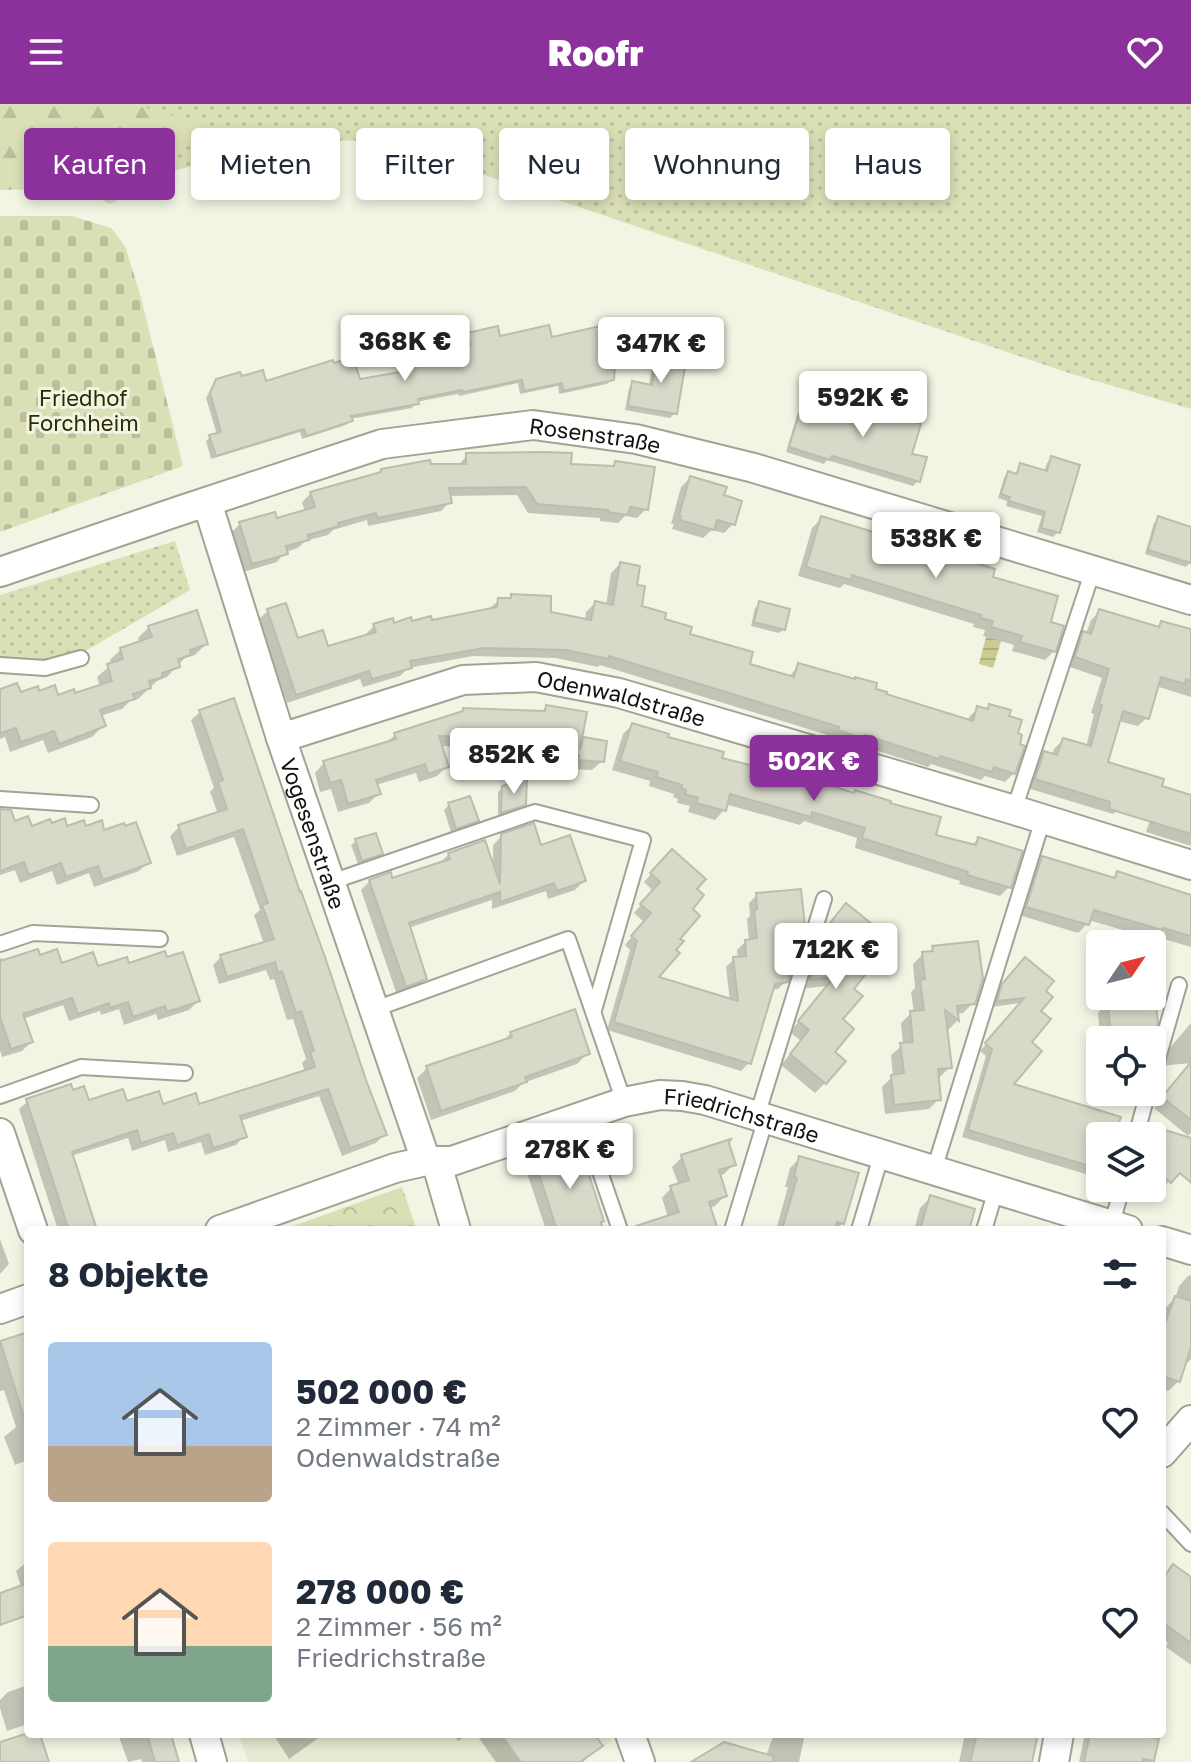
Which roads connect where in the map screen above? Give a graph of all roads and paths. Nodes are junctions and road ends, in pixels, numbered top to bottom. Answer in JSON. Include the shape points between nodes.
{"nodes":[{"id":1,"x":207,"y":502,"type":"junction"},
{"id":2,"x":1093,"y":570,"type":"junction"},
{"id":3,"x":0,"y":572,"type":"edge"},
{"id":4,"x":1191,"y":600,"type":"edge"},
{"id":5,"x":81,"y":658,"type":"dead end"},
{"id":6,"x":0,"y":665,"type":"edge"},
{"id":7,"x":281,"y":738,"type":"junction"},
{"id":8,"x":0,"y":799,"type":"edge"},
{"id":9,"x":91,"y":805,"type":"dead end"},
{"id":10,"x":1014,"y":810,"type":"junction"},
{"id":11,"x":1043,"y":819,"type":"junction"},
{"id":12,"x":1191,"y":865,"type":"edge"},
{"id":13,"x":331,"y":882,"type":"junction"},
{"id":14,"x":824,"y":899,"type":"dead end"},
{"id":15,"x":160,"y":939,"type":"dead end"},
{"id":16,"x":0,"y":944,"type":"edge"},
{"id":17,"x":1179,"y":985,"type":"dead end"},
{"id":18,"x":375,"y":1009,"type":"junction"},
{"id":19,"x":594,"y":1010,"type":"junction"},
{"id":20,"x":1166,"y":1030,"type":"edge"},
{"id":21,"x":185,"y":1073,"type":"dead end"},
{"id":22,"x":0,"y":1096,"type":"edge"},
{"id":23,"x":624,"y":1102,"type":"junction"},
{"id":24,"x":581,"y":1116,"type":"junction"},
{"id":25,"x":762,"y":1117,"type":"junction"},
{"id":26,"x":0,"y":1133,"type":"edge"},
{"id":27,"x":882,"y":1153,"type":"junction"},
{"id":28,"x":431,"y":1161,"type":"junction"},
{"id":29,"x":934,"y":1170,"type":"junction"},
{"id":30,"x":996,"y":1190,"type":"junction"},
{"id":31,"x":1120,"y":1202,"type":"edge"},
{"id":32,"x":32,"y":1226,"type":"edge"},
{"id":33,"x":231,"y":1226,"type":"edge"},
{"id":34,"x":455,"y":1226,"type":"edge"},
{"id":35,"x":619,"y":1226,"type":"edge"},
{"id":36,"x":733,"y":1226,"type":"edge"},
{"id":37,"x":860,"y":1226,"type":"edge"},
{"id":38,"x":985,"y":1226,"type":"edge"},
{"id":39,"x":1110,"y":1226,"type":"edge"},
{"id":40,"x":1116,"y":1226,"type":"edge"},
{"id":41,"x":1166,"y":1242,"type":"edge"},
{"id":42,"x":1191,"y":1250,"type":"edge"},
{"id":43,"x":24,"y":1300,"type":"edge"},
{"id":44,"x":0,"y":1309,"type":"edge"},
{"id":45,"x":1191,"y":1420,"type":"edge"},
{"id":46,"x":1166,"y":1448,"type":"edge"},
{"id":47,"x":1166,"y":1517,"type":"edge"},
{"id":48,"x":1191,"y":1544,"type":"edge"},
{"id":49,"x":205,"y":1738,"type":"edge"},
{"id":50,"x":1058,"y":1738,"type":"edge"},
{"id":51,"x":212,"y":1762,"type":"edge"},
{"id":52,"x":1054,"y":1762,"type":"edge"}],
"edges":[{"from":1,"to":2,"type":"street","name":"Rosenstraße","via":[[382,444],[533,425],[636,439],[754,468]]},
{"from":1,"to":3,"type":"street","name":"Rosenstraße"},
{"from":1,"to":7,"type":"street","name":"Vogesenstraße"},
{"from":2,"to":4,"type":"street","name":"Rosenstraße"},
{"from":2,"to":10,"type":"lane"},
{"from":5,"to":6,"type":"lane","via":[[45,668]]},
{"from":7,"to":10,"type":"street","name":"Odenwaldstraße","via":[[463,680],[536,677],[619,693]]},
{"from":7,"to":13,"type":"street","name":"Vogesenstraße"},
{"from":8,"to":9,"type":"lane"},
{"from":10,"to":11,"type":"street","name":"Odenwaldstraße"},
{"from":11,"to":12,"type":"street","name":"Odenwaldstraße"},
{"from":11,"to":29,"type":"lane"},
{"from":13,"to":18,"type":"street","name":"Vogesenstraße"},
{"from":13,"to":19,"type":"lane","via":[[535,812],[643,840]]},
{"from":14,"to":25,"type":"lane"},
{"from":15,"to":16,"type":"lane","via":[[33,933]]},
{"from":17,"to":20,"type":"lane"},
{"from":18,"to":19,"type":"lane","via":[[568,939]]},
{"from":18,"to":28,"type":"street","name":"Vogesenstraße"},
{"from":19,"to":23,"type":"lane"},
{"from":21,"to":22,"type":"lane","via":[[81,1067]]},
{"from":23,"to":24,"type":"street","name":"Friedrichstraße"},
{"from":23,"to":25,"type":"street","name":"Friedrichstraße","via":[[682,1096]]},
{"from":24,"to":28,"type":"street","name":"Friedrichstraße","via":[[452,1161]]},
{"from":24,"to":35,"type":"lane"},
{"from":25,"to":27,"type":"street","name":"Friedrichstraße"},
{"from":25,"to":36,"type":"lane"},
{"from":26,"to":32,"type":"street"},
{"from":27,"to":29,"type":"street","name":"Friedrichstraße"},
{"from":27,"to":37,"type":"lane"},
{"from":28,"to":33,"type":"street","name":"Friedrichstraße","via":[[395,1168]]},
{"from":28,"to":34,"type":"street","name":"Vogesenstraße"},
{"from":29,"to":30,"type":"street","name":"Friedrichstraße"},
{"from":30,"to":38,"type":"lane"},
{"from":30,"to":39,"type":"street","name":"Friedrichstraße"},
{"from":31,"to":40,"type":"lane"},
{"from":41,"to":42,"type":"street"},
{"from":43,"to":44,"type":"street"},
{"from":45,"to":46,"type":"street"},
{"from":47,"to":48,"type":"lane"},
{"from":49,"to":51,"type":"street"},
{"from":50,"to":52,"type":"street"}]}
